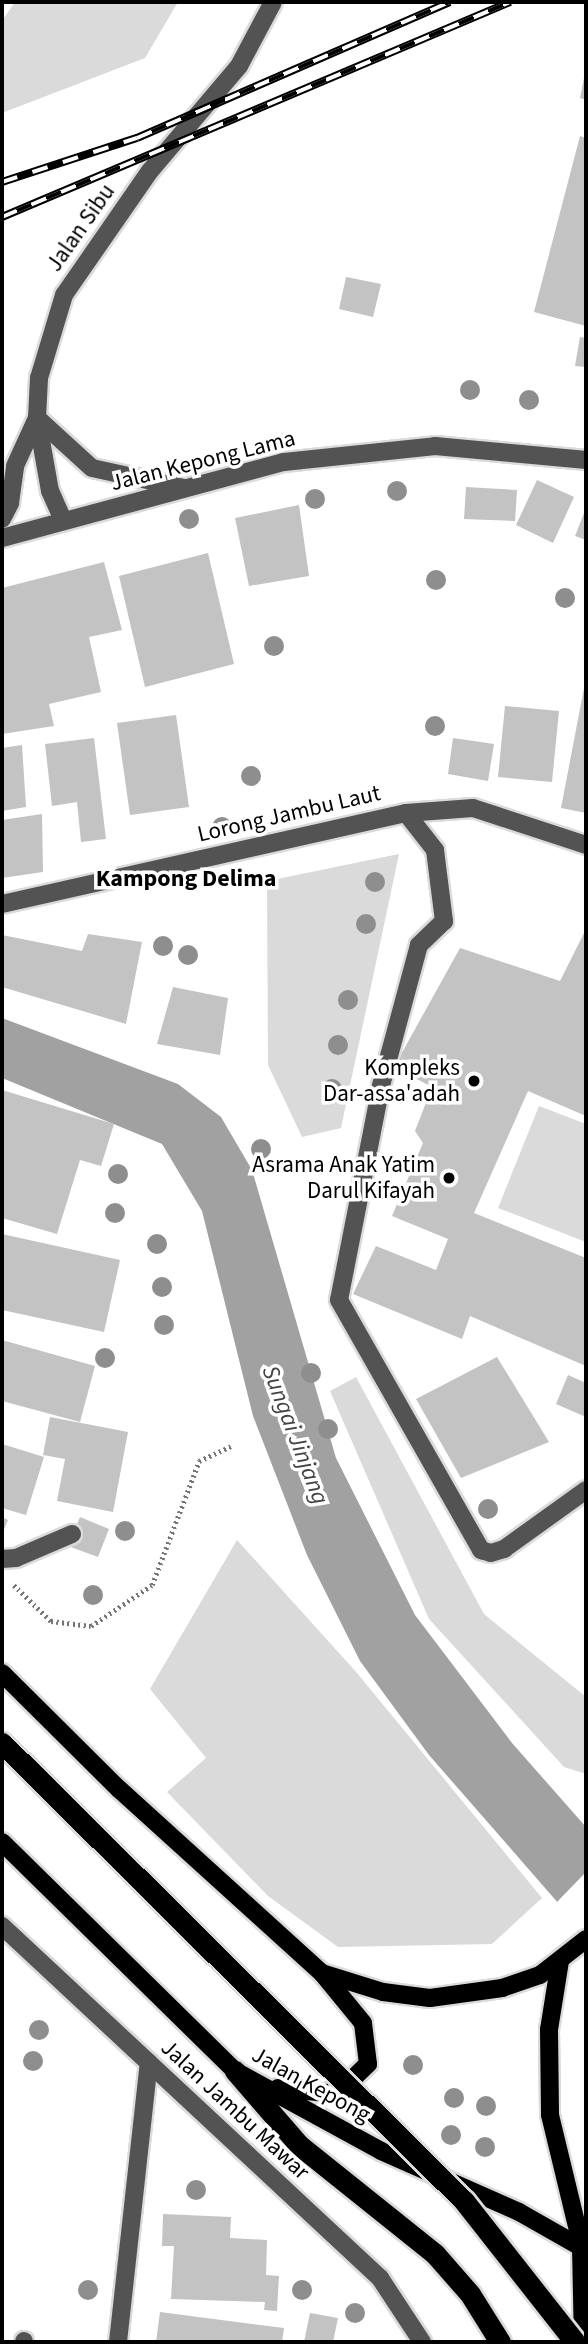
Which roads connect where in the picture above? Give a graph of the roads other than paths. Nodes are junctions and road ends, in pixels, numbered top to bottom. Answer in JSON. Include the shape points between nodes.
{"nodes":[{"id":1,"x":273,"y":2,"type":"edge"},
{"id":2,"x":37,"y":418,"type":"junction"},
{"id":3,"x":586,"y":460,"type":"edge"},
{"id":4,"x":191,"y":489,"type":"junction"},
{"id":5,"x":2,"y":519,"type":"edge"},
{"id":6,"x":63,"y":520,"type":"junction"},
{"id":7,"x":2,"y":538,"type":"edge"},
{"id":8,"x":407,"y":813,"type":"junction"},
{"id":9,"x":586,"y":845,"type":"edge"},
{"id":10,"x":2,"y":904,"type":"edge"},
{"id":11,"x":586,"y":1490,"type":"edge"},
{"id":12,"x":72,"y":1534,"type":"dead end"},
{"id":13,"x":2,"y":1559,"type":"edge"},
{"id":14,"x":2,"y":1673,"type":"edge"},
{"id":15,"x":2,"y":1743,"type":"edge"},
{"id":16,"x":2,"y":1842,"type":"edge"},
{"id":17,"x":2,"y":1926,"type":"edge"},
{"id":18,"x":586,"y":1939,"type":"edge"},
{"id":19,"x":560,"y":1961,"type":"junction"},
{"id":20,"x":322,"y":1973,"type":"junction"},
{"id":21,"x":149,"y":2063,"type":"junction"},
{"id":22,"x":234,"y":2071,"type":"junction"},
{"id":23,"x":584,"y":2249,"type":"edge"},
{"id":24,"x":118,"y":2342,"type":"edge"},
{"id":25,"x":422,"y":2342,"type":"edge"},
{"id":26,"x":500,"y":2342,"type":"edge"},
{"id":27,"x":575,"y":2342,"type":"edge"},
{"id":28,"x":584,"y":2342,"type":"edge"}],
"edges":[{"from":1,"to":2,"type":"street","name":"Jalan Sibu","via":[[239,66],[150,171],[64,295],[39,379]]},
{"from":2,"to":4,"type":"street","via":[[92,467]]},
{"from":2,"to":5,"type":"street","via":[[15,466],[10,503]]},
{"from":2,"to":6,"type":"street","name":"Jalan Sibu","via":[[50,491]]},
{"from":3,"to":4,"type":"street","name":"Jalan Kepong Lama","via":[[435,446],[284,462]]},
{"from":4,"to":6,"type":"street","name":"Jalan Kepong Lama"},
{"from":6,"to":7,"type":"street","name":"Jalan Kepong Lama"},
{"from":8,"to":9,"type":"street","name":"Lorong Jambu Laut","via":[[473,808]]},
{"from":8,"to":10,"type":"street","name":"Lorong Jambu Laut"},
{"from":8,"to":11,"type":"street","via":[[435,850],[444,921],[419,945],[381,1086],[339,1300],[481,1550],[503,1549]]},
{"from":12,"to":13,"type":"street","via":[[16,1558]]},
{"from":14,"to":20,"type":"main road","via":[[119,1789]]},
{"from":15,"to":27,"type":"highway","bridge":true,"via":[[464,2201]]},
{"from":16,"to":22,"type":"main road","name":"Jalan Kepong"},
{"from":17,"to":21,"type":"street","name":"Jalan Jambu Mawar"},
{"from":18,"to":19,"type":"main road"},
{"from":19,"to":20,"type":"main road","via":[[540,1975],[502,1988],[430,1998],[383,1992]]},
{"from":19,"to":23,"type":"main road","via":[[549,2030],[550,2115]]},
{"from":20,"to":22,"type":"main road","via":[[363,2023],[368,2064],[337,2094],[288,2092]]},
{"from":21,"to":24,"type":"street"},
{"from":21,"to":25,"type":"street","name":"Jalan Jambu Mawar","via":[[380,2278]]},
{"from":22,"to":23,"type":"main road","name":"Jalan Kepong","via":[[381,2151],[519,2212]]},
{"from":22,"to":26,"type":"highway","via":[[299,2145],[435,2254],[470,2294]]},
{"from":23,"to":28,"type":"highway"}]}
